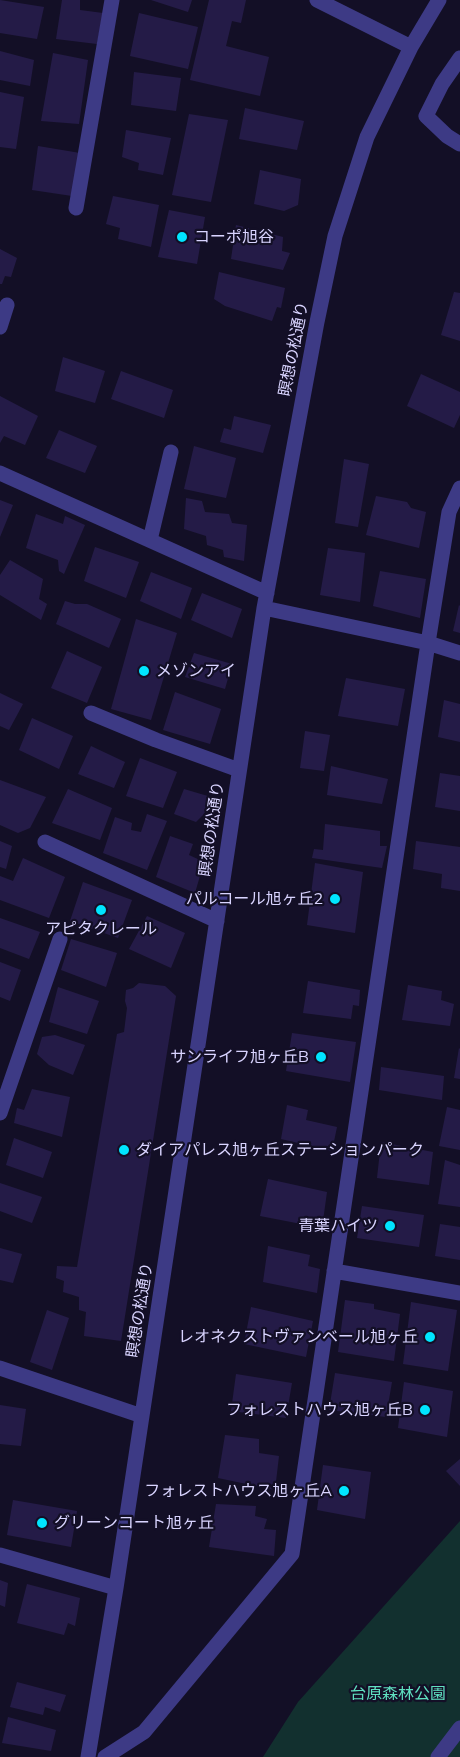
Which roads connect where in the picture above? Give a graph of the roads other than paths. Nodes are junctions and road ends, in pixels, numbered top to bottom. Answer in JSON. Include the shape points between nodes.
{"nodes":[{"id":1,"x":112,"y":0,"type":"edge"},
{"id":2,"x":317,"y":0,"type":"edge"},
{"id":3,"x":439,"y":0,"type":"edge"},
{"id":4,"x":411,"y":47,"type":"junction"},
{"id":5,"x":460,"y":58,"type":"edge"},
{"id":6,"x":460,"y":144,"type":"edge"},
{"id":7,"x":76,"y":208,"type":"dead end"},
{"id":8,"x":7,"y":305,"type":"dead end"},
{"id":9,"x":0,"y":327,"type":"edge"},
{"id":10,"x":171,"y":452,"type":"dead end"},
{"id":11,"x":0,"y":473,"type":"edge"},
{"id":12,"x":460,"y":488,"type":"edge"},
{"id":13,"x":150,"y":540,"type":"junction"},
{"id":14,"x":267,"y":593,"type":"junction"},
{"id":15,"x":264,"y":608,"type":"junction"},
{"id":16,"x":428,"y":644,"type":"junction"},
{"id":17,"x":460,"y":653,"type":"edge"},
{"id":18,"x":91,"y":713,"type":"dead end"},
{"id":19,"x":239,"y":770,"type":"junction"},
{"id":20,"x":45,"y":842,"type":"dead end"},
{"id":21,"x":218,"y":921,"type":"junction"},
{"id":22,"x":60,"y":939,"type":"dead end"},
{"id":23,"x":0,"y":1113,"type":"edge"},
{"id":24,"x":334,"y":1270,"type":"junction"},
{"id":25,"x":460,"y":1293,"type":"edge"},
{"id":26,"x":0,"y":1368,"type":"edge"},
{"id":27,"x":142,"y":1416,"type":"junction"},
{"id":28,"x":0,"y":1555,"type":"edge"},
{"id":29,"x":117,"y":1588,"type":"junction"},
{"id":30,"x":460,"y":1728,"type":"edge"},
{"id":31,"x":88,"y":1757,"type":"edge"},
{"id":32,"x":105,"y":1757,"type":"edge"},
{"id":33,"x":438,"y":1757,"type":"edge"}],
"edges":[{"from":1,"to":7,"type":"street"},
{"from":2,"to":4,"type":"street"},
{"from":3,"to":4,"type":"street","name":"瞑想の松通り"},
{"from":4,"to":14,"type":"street","name":"瞑想の松通り","via":[[367,137],[335,236]]},
{"from":5,"to":6,"type":"street","via":[[426,116]]},
{"from":8,"to":9,"type":"street"},
{"from":10,"to":13,"type":"street"},
{"from":11,"to":13,"type":"street"},
{"from":12,"to":16,"type":"street","via":[[449,512]]},
{"from":13,"to":14,"type":"street"},
{"from":14,"to":15,"type":"street","name":"瞑想の松通り"},
{"from":15,"to":16,"type":"street"},
{"from":15,"to":19,"type":"street","name":"瞑想の松通り"},
{"from":16,"to":17,"type":"street"},
{"from":16,"to":24,"type":"street"},
{"from":18,"to":19,"type":"street"},
{"from":19,"to":21,"type":"street","name":"瞑想の松通り"},
{"from":20,"to":21,"type":"street"},
{"from":21,"to":27,"type":"street","name":"瞑想の松通り"},
{"from":22,"to":23,"type":"street"},
{"from":24,"to":25,"type":"street"},
{"from":24,"to":32,"type":"street","via":[[292,1554],[144,1732]]},
{"from":26,"to":27,"type":"street"},
{"from":27,"to":29,"type":"street","name":"瞑想の松通り"},
{"from":28,"to":29,"type":"street"},
{"from":29,"to":31,"type":"street","name":"瞑想の松通り"},
{"from":30,"to":33,"type":"street"}]}
